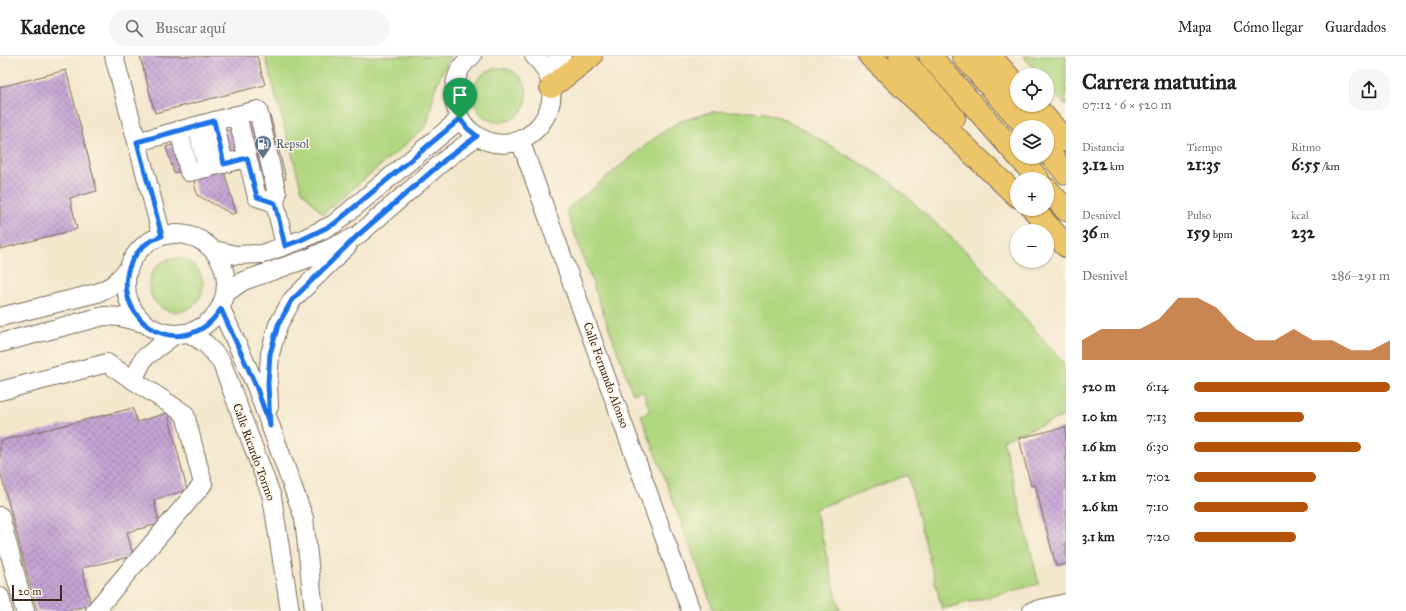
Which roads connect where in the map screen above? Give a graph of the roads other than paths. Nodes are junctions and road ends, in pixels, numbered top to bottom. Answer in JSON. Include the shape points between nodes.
{"nodes":[{"id":1,"x":114,"y":56,"type":"edge"},
{"id":2,"x":472,"y":56,"type":"edge"},
{"id":3,"x":534,"y":56,"type":"edge"},
{"id":4,"x":562,"y":56,"type":"edge"},
{"id":5,"x":591,"y":56,"type":"edge"},
{"id":6,"x":870,"y":56,"type":"edge"},
{"id":7,"x":900,"y":56,"type":"edge"},
{"id":8,"x":930,"y":56,"type":"edge"},
{"id":9,"x":963,"y":56,"type":"edge"},
{"id":10,"x":990,"y":56,"type":"edge"},
{"id":11,"x":1004,"y":56,"type":"edge"},
{"id":12,"x":1015,"y":68,"type":"edge"},
{"id":13,"x":548,"y":78,"type":"junction"},
{"id":14,"x":1010,"y":78,"type":"edge"},
{"id":15,"x":1040,"y":112,"type":"edge"},
{"id":16,"x":1053,"y":112,"type":"edge"},
{"id":17,"x":237,"y":115,"type":"junction"},
{"id":18,"x":460,"y":119,"type":"junction"},
{"id":19,"x":1020,"y":120,"type":"edge"},
{"id":20,"x":214,"y":121,"type":"junction"},
{"id":21,"x":197,"y":126,"type":"junction"},
{"id":22,"x":1066,"y":126,"type":"edge"},
{"id":23,"x":179,"y":130,"type":"junction"},
{"id":24,"x":477,"y":136,"type":"junction"},
{"id":25,"x":520,"y":140,"type":"junction"},
{"id":26,"x":1066,"y":141,"type":"edge"},
{"id":27,"x":137,"y":142,"type":"junction"},
{"id":28,"x":1010,"y":147,"type":"edge"},
{"id":29,"x":247,"y":158,"type":"junction"},
{"id":30,"x":1054,"y":159,"type":"edge"},
{"id":31,"x":1025,"y":164,"type":"edge"},
{"id":32,"x":216,"y":166,"type":"junction"},
{"id":33,"x":1032,"y":172,"type":"edge"},
{"id":34,"x":1066,"y":172,"type":"edge"},
{"id":35,"x":1010,"y":183,"type":"edge"},
{"id":36,"x":1010,"y":189,"type":"edge"},
{"id":37,"x":1054,"y":197,"type":"edge"},
{"id":38,"x":275,"y":203,"type":"junction"},
{"id":39,"x":1066,"y":210,"type":"edge"},
{"id":40,"x":1039,"y":216,"type":"edge"},
{"id":41,"x":162,"y":236,"type":"junction"},
{"id":42,"x":357,"y":236,"type":"junction"},
{"id":43,"x":285,"y":246,"type":"junction"},
{"id":44,"x":1066,"y":246,"type":"edge"},
{"id":45,"x":214,"y":250,"type":"junction"},
{"id":46,"x":128,"y":269,"type":"junction"},
{"id":47,"x":224,"y":301,"type":"junction"},
{"id":48,"x":0,"y":317,"type":"edge"},
{"id":49,"x":144,"y":324,"type":"junction"},
{"id":50,"x":181,"y":334,"type":"junction"},
{"id":51,"x":0,"y":343,"type":"edge"},
{"id":52,"x":133,"y":380,"type":"junction"},
{"id":53,"x":0,"y":391,"type":"edge"},
{"id":54,"x":270,"y":426,"type":"junction"},
{"id":55,"x":0,"y":516,"type":"edge"},
{"id":56,"x":0,"y":597,"type":"edge"},
{"id":57,"x":1066,"y":603,"type":"edge"},
{"id":58,"x":4,"y":611,"type":"edge"},
{"id":59,"x":25,"y":611,"type":"edge"},
{"id":60,"x":95,"y":611,"type":"edge"},
{"id":61,"x":290,"y":611,"type":"edge"},
{"id":62,"x":314,"y":611,"type":"edge"},
{"id":63,"x":691,"y":611,"type":"edge"},
{"id":64,"x":1032,"y":611,"type":"edge"}],
"edges":[{"from":1,"to":27,"type":"street"},
{"from":2,"to":18,"type":"street","via":[[459,72],[454,87],[454,104]]},
{"from":3,"to":13,"type":"street"},
{"from":4,"to":13,"type":"street"},
{"from":5,"to":13,"type":"highway"},
{"from":6,"to":36,"type":"highway"},
{"from":7,"to":35,"type":"highway"},
{"from":8,"to":28,"type":"highway"},
{"from":9,"to":19,"type":"highway"},
{"from":10,"to":14,"type":"highway"},
{"from":11,"to":12,"type":"highway"},
{"from":13,"to":25,"type":"street","via":[[551,104],[545,119],[534,132]]},
{"from":15,"to":26,"type":"highway"},
{"from":16,"to":22,"type":"highway"},
{"from":17,"to":20,"type":"street"},
{"from":17,"to":29,"type":"street"},
{"from":17,"to":38,"type":"street","via":[[258,110],[277,194]]},
{"from":18,"to":24,"type":"street"},
{"from":18,"to":43,"type":"street","via":[[334,224]]},
{"from":20,"to":21,"type":"street"},
{"from":20,"to":32,"type":"street"},
{"from":21,"to":23,"type":"street"},
{"from":21,"to":32,"type":"street"},
{"from":23,"to":27,"type":"street"},
{"from":23,"to":32,"type":"street","via":[[189,172]]},
{"from":24,"to":25,"type":"street","via":[[498,143]]},
{"from":24,"to":42,"type":"street","via":[[446,159]]},
{"from":25,"to":63,"type":"street","name":"Calle Fernando Alonso"},
{"from":27,"to":41,"type":"street"},
{"from":29,"to":32,"type":"street"},
{"from":29,"to":38,"type":"street","via":[[257,197]]},
{"from":30,"to":34,"type":"highway"},
{"from":31,"to":33,"type":"highway"},
{"from":37,"to":39,"type":"highway"},
{"from":38,"to":43,"type":"street"},
{"from":40,"to":44,"type":"highway"},
{"from":41,"to":45,"type":"street","via":[[190,235]]},
{"from":41,"to":46,"type":"street","via":[[147,243],[136,254]]},
{"from":42,"to":47,"type":"street","via":[[312,257],[243,281]]},
{"from":42,"to":54,"type":"street","via":[[292,300],[278,325],[270,354]]},
{"from":43,"to":45,"type":"street","via":[[262,254],[236,255]]},
{"from":45,"to":47,"type":"street","via":[[222,263],[226,278]]},
{"from":46,"to":48,"type":"street","via":[[113,285],[97,293]]},
{"from":46,"to":49,"type":"street","via":[[128,300],[134,313]]},
{"from":47,"to":50,"type":"street","via":[[212,320],[202,328]]},
{"from":47,"to":54,"type":"street","name":"Calle Ricardo Tormo"},
{"from":49,"to":50,"type":"street","via":[[158,332]]},
{"from":49,"to":51,"type":"street","via":[[120,316],[104,316]]},
{"from":50,"to":52,"type":"street","via":[[144,358]]},
{"from":50,"to":61,"type":"street","name":"Calle Ricardo Tormo","via":[[206,344],[221,361],[272,497]]},
{"from":52,"to":53,"type":"street","via":[[107,363]]},
{"from":52,"to":60,"type":"street","via":[[185,414],[203,484]]},
{"from":54,"to":62,"type":"street","name":"Calle Ricardo Tormo","via":[[304,518]]},
{"from":55,"to":59,"type":"street"},
{"from":56,"to":58,"type":"street"},
{"from":57,"to":64,"type":"street"}]}
